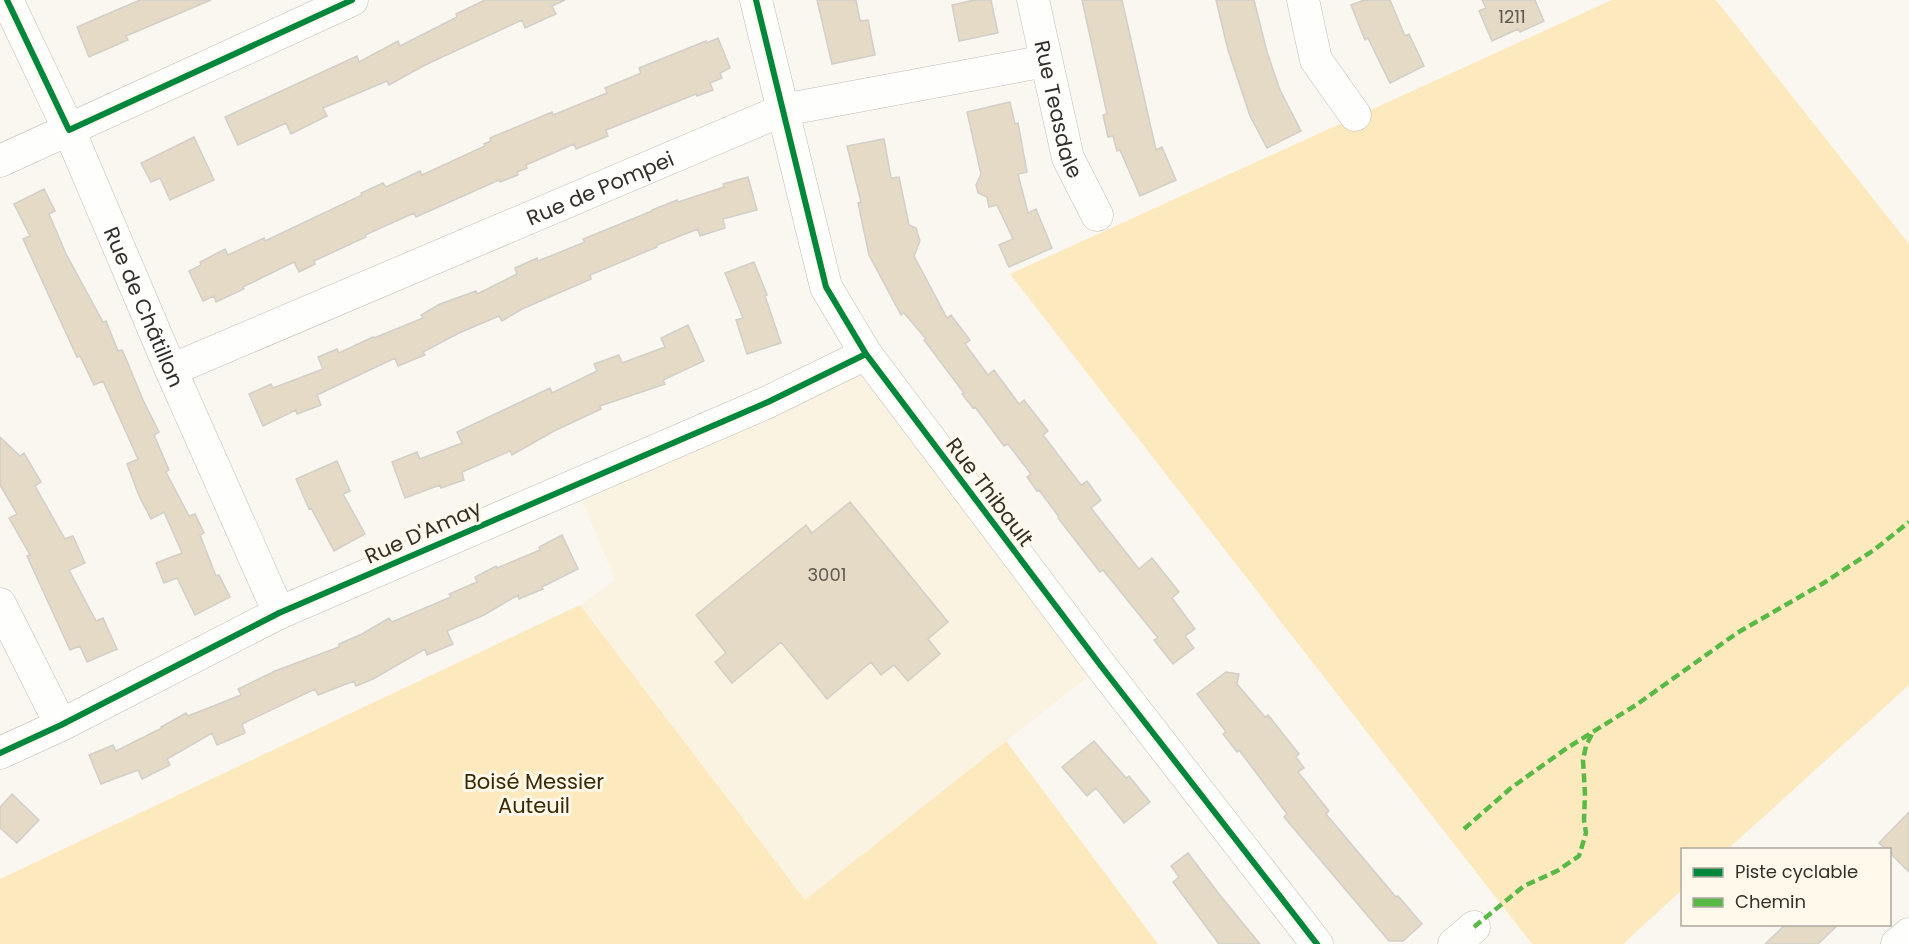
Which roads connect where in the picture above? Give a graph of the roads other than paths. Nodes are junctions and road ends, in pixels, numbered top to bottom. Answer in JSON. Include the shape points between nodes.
{"nodes":[{"id":1,"x":7,"y":0,"type":"edge"},
{"id":2,"x":352,"y":0,"type":"edge"},
{"id":3,"x":756,"y":0,"type":"edge"},
{"id":4,"x":1033,"y":0,"type":"edge"},
{"id":5,"x":1303,"y":0,"type":"edge"},
{"id":6,"x":1046,"y":61,"type":"junction"},
{"id":7,"x":783,"y":110,"type":"junction"},
{"id":8,"x":1355,"y":115,"type":"dead end"},
{"id":9,"x":69,"y":130,"type":"junction"},
{"id":10,"x":0,"y":161,"type":"edge"},
{"id":11,"x":1097,"y":215,"type":"dead end"},
{"id":12,"x":866,"y":354,"type":"junction"},
{"id":13,"x":171,"y":370,"type":"junction"},
{"id":14,"x":0,"y":604,"type":"edge"},
{"id":15,"x":279,"y":613,"type":"junction"},
{"id":16,"x":61,"y":725,"type":"junction"},
{"id":17,"x":0,"y":753,"type":"edge"},
{"id":18,"x":1909,"y":934,"type":"edge"},
{"id":19,"x":1317,"y":944,"type":"edge"},
{"id":20,"x":1897,"y":944,"type":"edge"}],
"edges":[{"from":1,"to":9,"type":"street","name":"Rue de Châtillon"},
{"from":2,"to":9,"type":"street"},
{"from":3,"to":7,"type":"street","name":"Rue Thibault"},
{"from":4,"to":6,"type":"street","name":"Rue Teasdale"},
{"from":5,"to":8,"type":"street","via":[[1316,60]]},
{"from":6,"to":7,"type":"street","name":"Rue de Pompei"},
{"from":6,"to":11,"type":"street","name":"Rue Teasdale","via":[[1068,158]]},
{"from":7,"to":12,"type":"street","name":"Rue Thibault","via":[[826,287]]},
{"from":7,"to":13,"type":"street","name":"Rue de Pompei"},
{"from":9,"to":10,"type":"street"},
{"from":9,"to":13,"type":"street","name":"Rue de Châtillon"},
{"from":12,"to":15,"type":"street","name":"Rue D'Amay","via":[[768,402]]},
{"from":12,"to":19,"type":"street","name":"Rue Thibault"},
{"from":13,"to":15,"type":"street","name":"Rue de Châtillon"},
{"from":14,"to":16,"type":"street"},
{"from":15,"to":16,"type":"street","name":"Rue D'Amay"},
{"from":16,"to":17,"type":"street","name":"Rue D'Amay"},
{"from":18,"to":20,"type":"street"}]}
